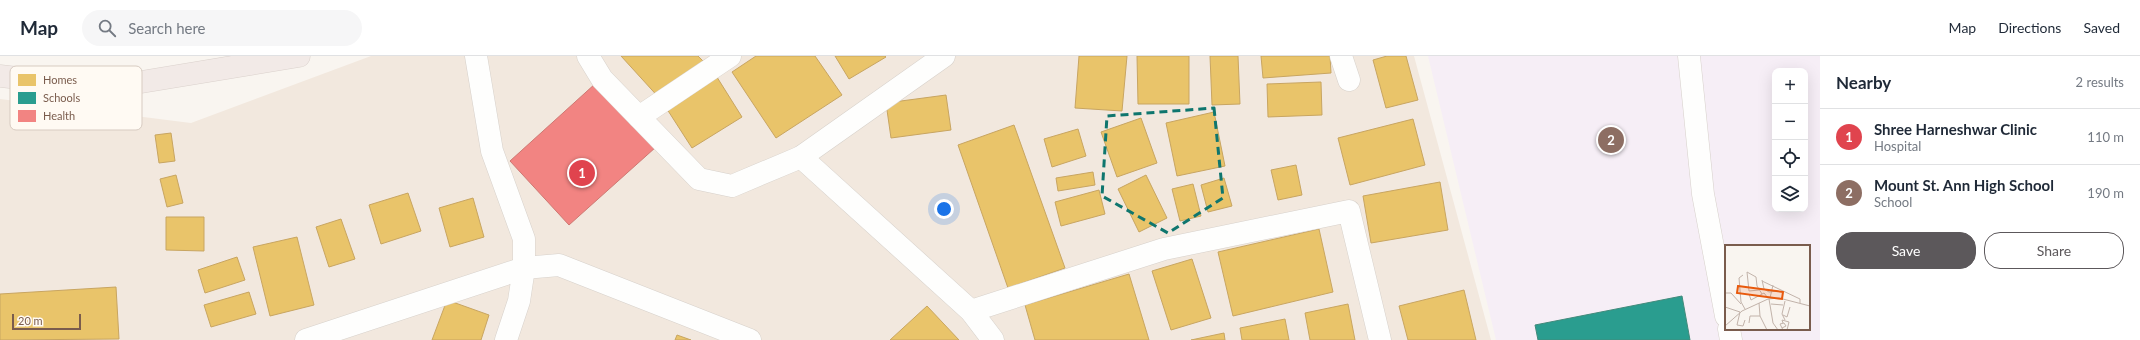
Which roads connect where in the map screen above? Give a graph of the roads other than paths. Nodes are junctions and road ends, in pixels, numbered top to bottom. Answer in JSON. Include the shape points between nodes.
{"nodes":[{"id":1,"x":299,"y":56,"type":"edge"},
{"id":2,"x":476,"y":56,"type":"edge"},
{"id":3,"x":588,"y":56,"type":"edge"},
{"id":4,"x":730,"y":56,"type":"edge"},
{"id":5,"x":944,"y":56,"type":"edge"},
{"id":6,"x":1341,"y":56,"type":"edge"},
{"id":7,"x":1689,"y":56,"type":"edge"},
{"id":8,"x":0,"y":76,"type":"edge"},
{"id":9,"x":10,"y":77,"type":"edge"},
{"id":10,"x":1349,"y":80,"type":"dead end"},
{"id":11,"x":142,"y":82,"type":"edge"},
{"id":12,"x":640,"y":117,"type":"junction"},
{"id":13,"x":801,"y":157,"type":"junction"},
{"id":14,"x":524,"y":268,"type":"junction"},
{"id":15,"x":971,"y":311,"type":"junction"},
{"id":16,"x":1725,"y":311,"type":"edge"},
{"id":17,"x":1728,"y":330,"type":"edge"},
{"id":18,"x":306,"y":340,"type":"edge"},
{"id":19,"x":506,"y":340,"type":"edge"},
{"id":20,"x":750,"y":340,"type":"edge"},
{"id":21,"x":993,"y":340,"type":"edge"},
{"id":22,"x":1380,"y":340,"type":"edge"},
{"id":23,"x":1731,"y":340,"type":"edge"}],
"edges":[{"from":1,"to":11,"type":"highway"},
{"from":2,"to":14,"type":"street","via":[[492,151],[524,239]]},
{"from":3,"to":12,"type":"street","via":[[602,79]]},
{"from":4,"to":12,"type":"street"},
{"from":5,"to":13,"type":"street"},
{"from":6,"to":10,"type":"street"},
{"from":7,"to":16,"type":"street","via":[[1703,194]]},
{"from":8,"to":9,"type":"highway"},
{"from":12,"to":13,"type":"street","via":[[699,179],[732,186]]},
{"from":13,"to":15,"type":"street"},
{"from":14,"to":18,"type":"street"},
{"from":14,"to":19,"type":"street","via":[[519,301]]},
{"from":14,"to":20,"type":"street","via":[[559,265]]},
{"from":15,"to":21,"type":"street"},
{"from":15,"to":22,"type":"street","via":[[1164,249],[1349,211]]},
{"from":17,"to":23,"type":"street"}]}
